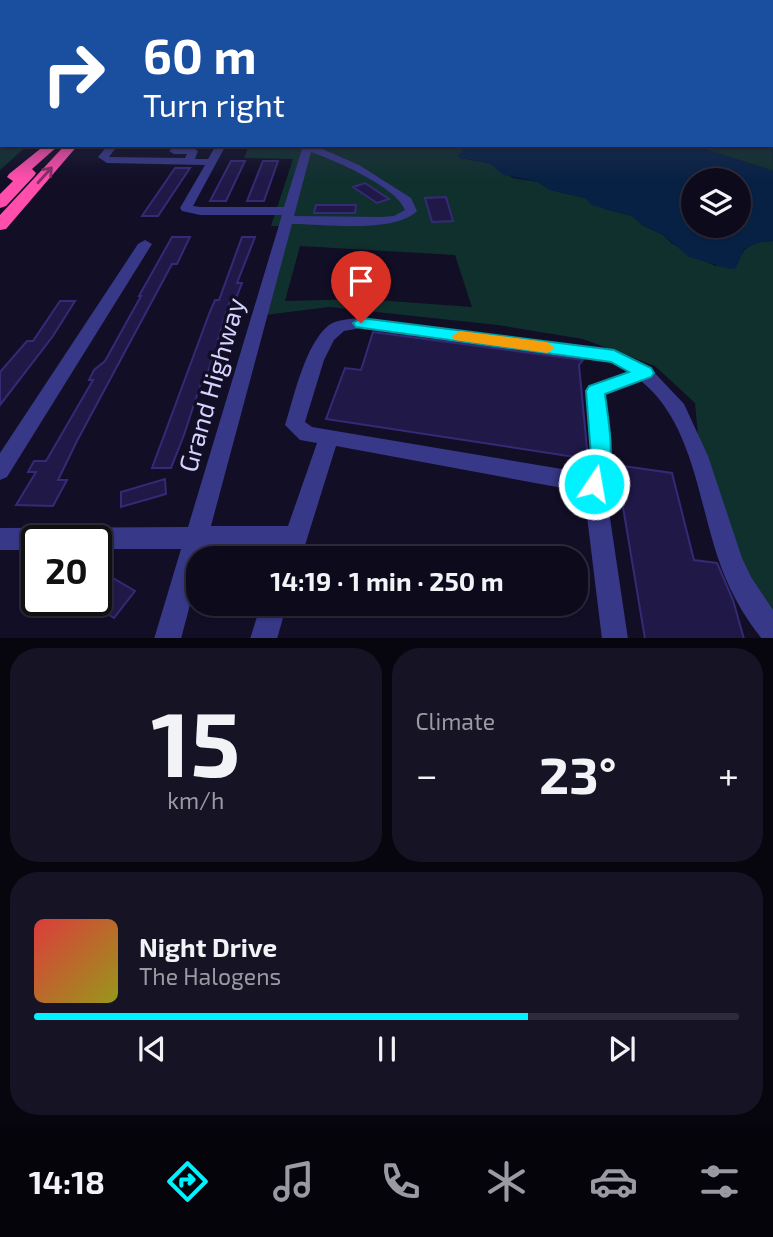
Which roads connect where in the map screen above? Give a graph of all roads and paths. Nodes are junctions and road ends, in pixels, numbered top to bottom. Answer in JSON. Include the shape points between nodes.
{"nodes":[{"id":1,"x":51,"y":147,"type":"edge"},
{"id":2,"x":51,"y":147,"type":"edge"},
{"id":3,"x":70,"y":147,"type":"edge"},
{"id":4,"x":111,"y":147,"type":"edge"},
{"id":5,"x":220,"y":147,"type":"edge"},
{"id":6,"x":304,"y":147,"type":"edge"},
{"id":7,"x":308,"y":147,"type":"edge"},
{"id":8,"x":174,"y":151,"type":"dead end"},
{"id":9,"x":188,"y":162,"type":"junction"},
{"id":10,"x":211,"y":162,"type":"junction"},
{"id":11,"x":0,"y":189,"type":"edge"},
{"id":12,"x":0,"y":203,"type":"edge"},
{"id":13,"x":19,"y":205,"type":"junction"},
{"id":14,"x":287,"y":216,"type":"junction"},
{"id":15,"x":0,"y":226,"type":"edge"},
{"id":16,"x":0,"y":232,"type":"edge"},
{"id":17,"x":145,"y":244,"type":"dead end"},
{"id":18,"x":645,"y":373,"type":"junction"},
{"id":19,"x":329,"y":437,"type":"junction"},
{"id":20,"x":0,"y":471,"type":"edge"},
{"id":21,"x":594,"y":484,"type":"junction"},
{"id":22,"x":0,"y":538,"type":"edge"},
{"id":23,"x":195,"y":538,"type":"junction"},
{"id":24,"x":273,"y":546,"type":"edge"},
{"id":25,"x":294,"y":546,"type":"edge"},
{"id":26,"x":270,"y":616,"type":"edge"},
{"id":27,"x":773,"y":631,"type":"edge"},
{"id":28,"x":167,"y":638,"type":"edge"},
{"id":29,"x":263,"y":638,"type":"edge"},
{"id":30,"x":615,"y":638,"type":"edge"}],
"edges":[{"from":1,"to":11,"type":"highway"},
{"from":2,"to":12,"type":"highway"},
{"from":13,"to":3,"type":"highway","one_way":true},
{"from":4,"to":9,"type":"street","via":[[103,157],[107,160]]},
{"from":5,"to":10,"type":"street"},
{"from":6,"to":14,"type":"street","name":"Grand Highway"},
{"from":7,"to":14,"type":"street","via":[[362,171],[407,200],[411,211],[382,221]]},
{"from":8,"to":9,"type":"street","via":[[193,151]]},
{"from":9,"to":10,"type":"street"},
{"from":10,"to":14,"type":"street","via":[[186,208]]},
{"from":13,"to":15,"type":"highway"},
{"from":13,"to":16,"type":"highway"},
{"from":14,"to":23,"type":"street","name":"Grand Highway"},
{"from":17,"to":20,"type":"street"},
{"from":18,"to":19,"type":"street","via":[[614,356],[343,324],[324,343],[295,425],[307,434]]},
{"from":18,"to":21,"type":"street","via":[[595,391],[602,455]]},
{"from":18,"to":27,"type":"street","via":[[674,404],[697,450],[725,548],[745,590]]},
{"from":19,"to":21,"type":"street"},
{"from":19,"to":25,"type":"street"},
{"from":21,"to":30,"type":"street"},
{"from":22,"to":23,"type":"street"},
{"from":23,"to":24,"type":"street"},
{"from":23,"to":28,"type":"street","name":"Grand Highway"},
{"from":26,"to":29,"type":"street"}]}
